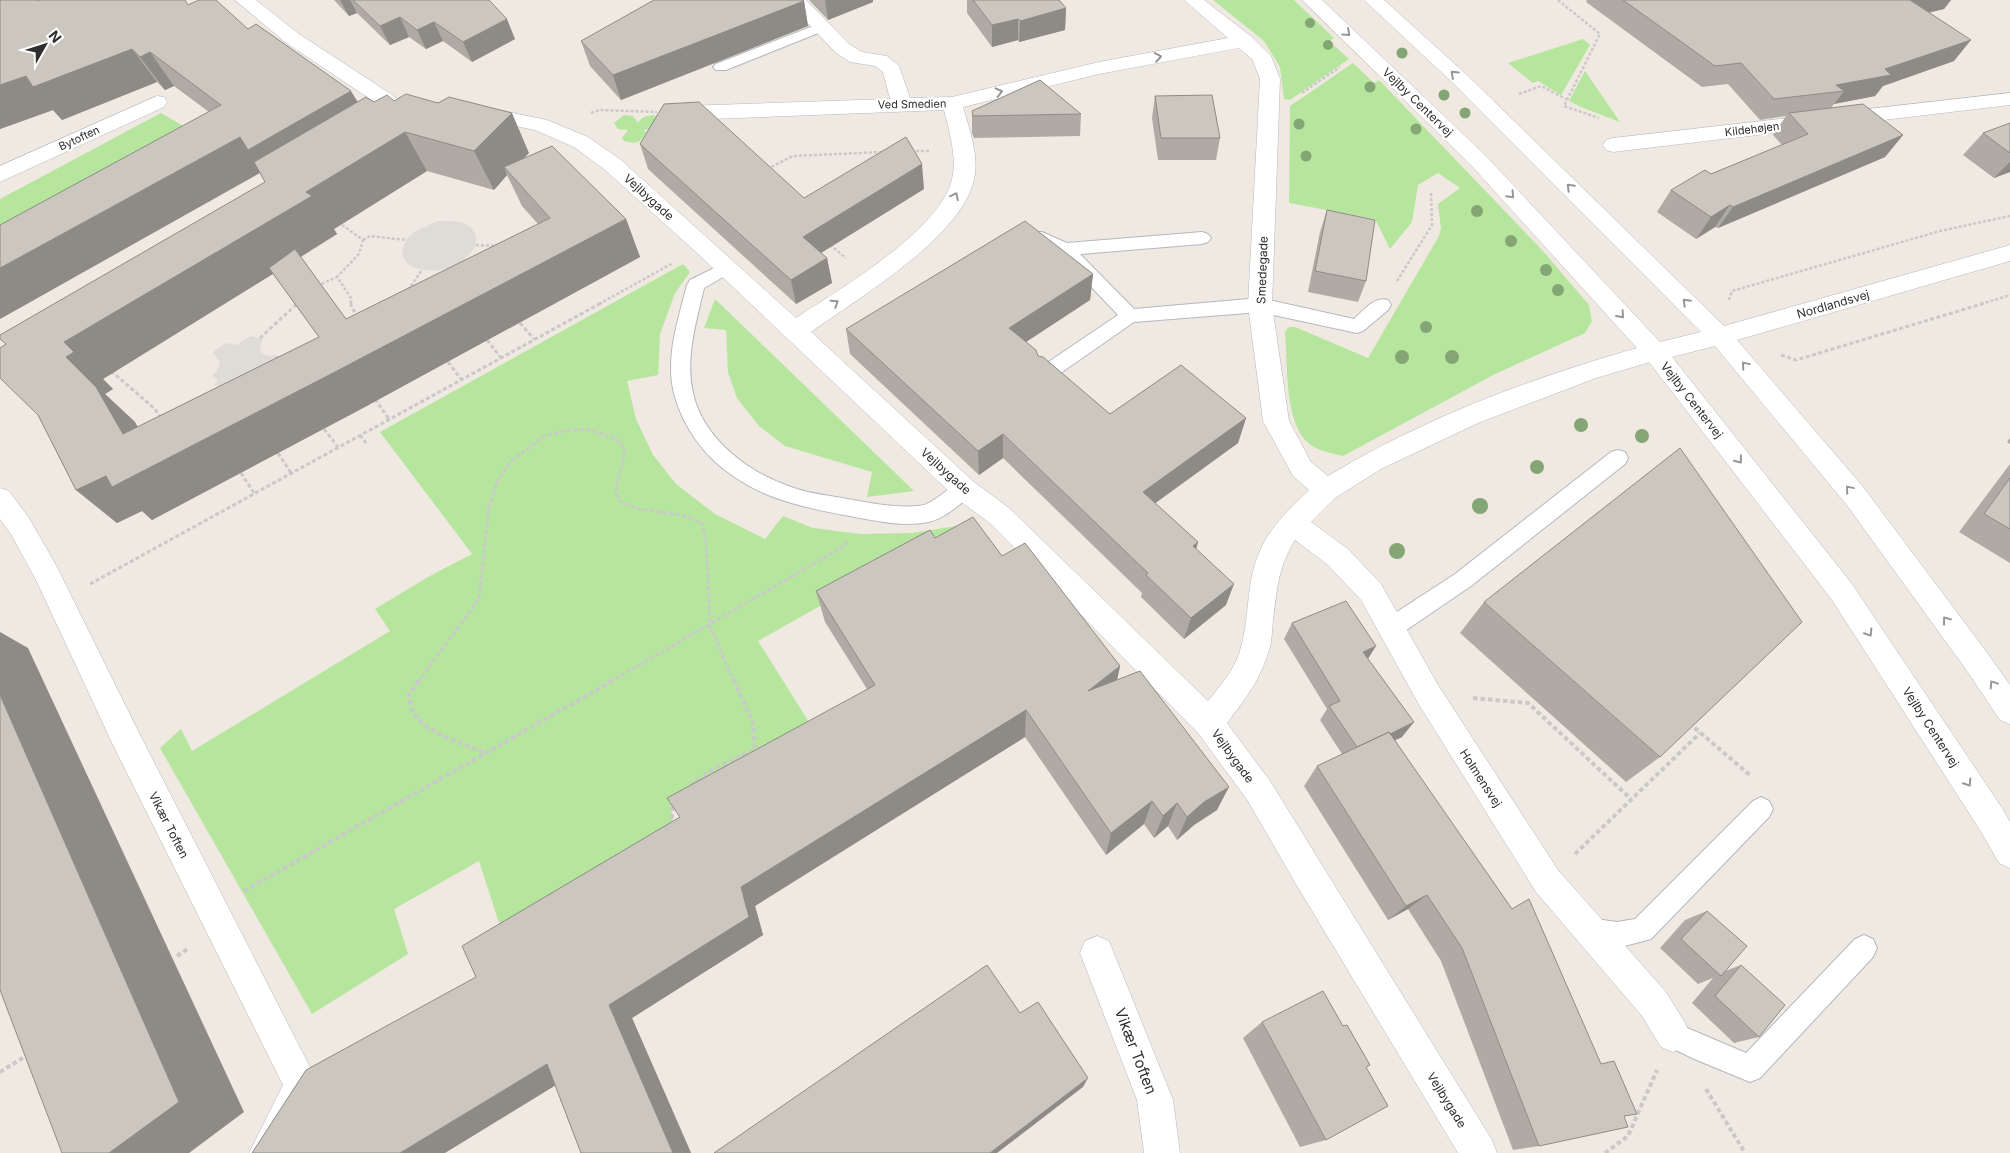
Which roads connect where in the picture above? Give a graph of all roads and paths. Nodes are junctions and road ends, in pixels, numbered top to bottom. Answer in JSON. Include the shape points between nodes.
{"nodes":[{"id":1,"x":795,"y":0,"type":"edge"},
{"id":2,"x":1194,"y":0,"type":"edge"},
{"id":3,"x":1310,"y":0,"type":"edge"},
{"id":4,"x":1373,"y":0,"type":"edge"},
{"id":5,"x":1558,"y":0,"type":"edge"},
{"id":6,"x":249,"y":2,"type":"edge"},
{"id":7,"x":821,"y":27,"type":"junction"},
{"id":8,"x":1245,"y":41,"type":"junction"},
{"id":9,"x":720,"y":67,"type":"dead end"},
{"id":10,"x":1514,"y":96,"type":"dead end"},
{"id":11,"x":1566,"y":99,"type":"junction"},
{"id":12,"x":2010,"y":99,"type":"edge"},
{"id":13,"x":157,"y":102,"type":"dead end"},
{"id":14,"x":952,"y":103,"type":"junction"},
{"id":15,"x":901,"y":104,"type":"junction"},
{"id":16,"x":1564,"y":106,"type":"dead end"},
{"id":17,"x":685,"y":113,"type":"joint"},
{"id":18,"x":540,"y":125,"type":"junction"},
{"id":19,"x":1613,"y":145,"type":"dead end"},
{"id":20,"x":963,"y":151,"type":"junction"},
{"id":21,"x":886,"y":152,"type":"edge"},
{"id":22,"x":904,"y":152,"type":"edge"},
{"id":23,"x":761,"y":172,"type":"edge"},
{"id":24,"x":0,"y":175,"type":"edge"},
{"id":25,"x":1431,"y":192,"type":"dead end"},
{"id":26,"x":2010,"y":216,"type":"edge"},
{"id":27,"x":334,"y":219,"type":"dead end"},
{"id":28,"x":1202,"y":238,"type":"dead end"},
{"id":29,"x":363,"y":240,"type":"junction"},
{"id":30,"x":406,"y":240,"type":"dead end"},
{"id":31,"x":824,"y":240,"type":"edge"},
{"id":32,"x":1007,"y":243,"type":"edge"},
{"id":33,"x":476,"y":244,"type":"dead end"},
{"id":34,"x":704,"y":246,"type":"junction"},
{"id":35,"x":504,"y":247,"type":"edge"},
{"id":36,"x":1065,"y":249,"type":"junction"},
{"id":37,"x":2010,"y":254,"type":"edge"},
{"id":38,"x":726,"y":268,"type":"junction"},
{"id":39,"x":422,"y":270,"type":"dead end"},
{"id":40,"x":337,"y":276,"type":"junction"},
{"id":41,"x":873,"y":279,"type":"junction"},
{"id":42,"x":316,"y":286,"type":"edge"},
{"id":43,"x":407,"y":292,"type":"edge"},
{"id":44,"x":2010,"y":295,"type":"edge"},
{"id":45,"x":302,"y":299,"type":"edge"},
{"id":46,"x":1260,"y":305,"type":"junction"},
{"id":47,"x":1382,"y":305,"type":"joint"},
{"id":48,"x":1130,"y":316,"type":"junction"},
{"id":49,"x":363,"y":322,"type":"edge"},
{"id":50,"x":520,"y":323,"type":"dead end"},
{"id":51,"x":795,"y":331,"type":"junction"},
{"id":52,"x":1720,"y":336,"type":"junction"},
{"id":53,"x":260,"y":338,"type":"dead end"},
{"id":54,"x":534,"y":339,"type":"junction"},
{"id":55,"x":487,"y":340,"type":"dead end"},
{"id":56,"x":1655,"y":352,"type":"junction"},
{"id":57,"x":1777,"y":354,"type":"dead end"},
{"id":58,"x":287,"y":357,"type":"edge"},
{"id":59,"x":275,"y":358,"type":"edge"},
{"id":60,"x":501,"y":358,"type":"junction"},
{"id":61,"x":448,"y":362,"type":"dead end"},
{"id":62,"x":110,"y":370,"type":"dead end"},
{"id":63,"x":1044,"y":374,"type":"edge"},
{"id":64,"x":461,"y":379,"type":"junction"},
{"id":65,"x":370,"y":392,"type":"dead end"},
{"id":66,"x":389,"y":419,"type":"junction"},
{"id":67,"x":163,"y":421,"type":"edge"},
{"id":68,"x":324,"y":429,"type":"dead end"},
{"id":69,"x":360,"y":435,"type":"junction"},
{"id":70,"x":366,"y":443,"type":"dead end"},
{"id":71,"x":338,"y":447,"type":"junction"},
{"id":72,"x":278,"y":453,"type":"dead end"},
{"id":73,"x":1618,"y":458,"type":"dead end"},
{"id":74,"x":241,"y":473,"type":"dead end"},
{"id":75,"x":292,"y":473,"type":"junction"},
{"id":76,"x":965,"y":490,"type":"junction"},
{"id":77,"x":1326,"y":490,"type":"junction"},
{"id":78,"x":254,"y":493,"type":"junction"},
{"id":79,"x":0,"y":499,"type":"edge"},
{"id":80,"x":855,"y":509,"type":"junction"},
{"id":81,"x":1292,"y":523,"type":"junction"},
{"id":82,"x":58,"y":600,"type":"junction"},
{"id":83,"x":710,"y":626,"type":"junction"},
{"id":84,"x":1391,"y":628,"type":"junction"},
{"id":85,"x":1428,"y":694,"type":"junction"},
{"id":86,"x":2010,"y":710,"type":"edge"},
{"id":87,"x":1688,"y":722,"type":"edge"},
{"id":88,"x":1209,"y":723,"type":"junction"},
{"id":89,"x":1700,"y":733,"type":"junction"},
{"id":90,"x":483,"y":752,"type":"junction"},
{"id":91,"x":688,"y":787,"type":"edge"},
{"id":92,"x":673,"y":798,"type":"edge"},
{"id":93,"x":1631,"y":799,"type":"junction"},
{"id":94,"x":1761,"y":809,"type":"joint"},
{"id":95,"x":670,"y":834,"type":"edge"},
{"id":96,"x":2010,"y":852,"type":"edge"},
{"id":97,"x":1547,"y":881,"type":"junction"},
{"id":98,"x":213,"y":909,"type":"junction"},
{"id":99,"x":1589,"y":931,"type":"junction"},
{"id":100,"x":1864,"y":948,"type":"dead end"},
{"id":101,"x":1097,"y":953,"type":"dead end"},
{"id":102,"x":1673,"y":1036,"type":"junction"},
{"id":103,"x":30,"y":1053,"type":"edge"},
{"id":104,"x":0,"y":1072,"type":"edge"},
{"id":105,"x":1704,"y":1086,"type":"dead end"},
{"id":106,"x":267,"y":1153,"type":"edge"},
{"id":107,"x":1162,"y":1153,"type":"edge"},
{"id":108,"x":1479,"y":1153,"type":"edge"},
{"id":109,"x":1605,"y":1153,"type":"edge"},
{"id":110,"x":1745,"y":1153,"type":"edge"}],
"edges":[{"from":1,"to":7,"type":"street"},
{"from":2,"to":8,"type":"street","name":"Smedegade"},
{"from":3,"to":56,"type":"street","name":"Vejlby Centervej","one_way":true,"via":[[1478,160]]},
{"from":52,"to":4,"type":"street","one_way":true,"via":[[1461,80]]},
{"from":5,"to":11,"type":"path","via":[[1600,34]]},
{"from":6,"to":18,"type":"street","name":"Vejlbygade","via":[[400,119],[444,106]]},
{"from":7,"to":9,"type":"lane"},
{"from":7,"to":15,"type":"street","via":[[857,58],[880,60],[892,70]]},
{"from":14,"to":8,"type":"street","one_way":true,"via":[[1099,68]]},
{"from":8,"to":46,"type":"street","name":"Smedegade","via":[[1261,56],[1270,79]]},
{"from":10,"to":11,"type":"path","via":[[1540,86]]},
{"from":11,"to":16,"type":"path"},
{"from":12,"to":19,"type":"street","name":"Kildehøjen"},
{"from":13,"to":24,"type":"street","name":"Bytoften"},
{"from":14,"to":15,"type":"street","name":"Ved Smedien"},
{"from":14,"to":20,"type":"street","name":"Ved Smedien"},
{"from":15,"to":17,"type":"street","name":"Ved Smedien"},
{"from":17,"to":18,"type":"path","via":[[600,110]]},
{"from":18,"to":34,"type":"street","name":"Vejlbygade","via":[[581,142],[613,165]]},
{"from":20,"to":22,"type":"path"},
{"from":41,"to":20,"type":"street","name":"Ved Smedien","one_way":true,"via":[[932,228],[955,200],[964,176]]},
{"from":21,"to":23,"type":"path","via":[[793,156]]},
{"from":25,"to":47,"type":"path","via":[[1432,225]]},
{"from":26,"to":52,"type":"path","via":[[1940,231],[1732,291]]},
{"from":27,"to":29,"type":"path"},
{"from":28,"to":36,"type":"lane"},
{"from":29,"to":30,"type":"path","via":[[370,236]]},
{"from":29,"to":40,"type":"path","via":[[359,254]]},
{"from":31,"to":41,"type":"path"},
{"from":32,"to":36,"type":"lane","via":[[1015,238],[1042,238]]},
{"from":33,"to":35,"type":"path"},
{"from":34,"to":38,"type":"street","name":"Vejlbygade"},
{"from":34,"to":54,"type":"path"},
{"from":36,"to":48,"type":"lane"},
{"from":37,"to":52,"type":"street","name":"Nordlandsvej"},
{"from":38,"to":51,"type":"street","name":"Vejlbygade"},
{"from":38,"to":80,"type":"lane","via":[[696,285],[680,350],[680,380],[688,410],[706,439],[730,464],[763,484],[802,499]]},
{"from":39,"to":43,"type":"path"},
{"from":40,"to":42,"type":"path"},
{"from":40,"to":49,"type":"path","via":[[352,298],[351,307]]},
{"from":51,"to":41,"type":"street","name":"Ved Smedien","one_way":true},
{"from":44,"to":57,"type":"path","via":[[1796,360]]},
{"from":45,"to":53,"type":"path"},
{"from":46,"to":47,"type":"lane","via":[[1357,326]]},
{"from":46,"to":48,"type":"lane"},
{"from":46,"to":77,"type":"street","name":"Smedegade","via":[[1276,421],[1302,469]]},
{"from":48,"to":63,"type":"lane"},
{"from":50,"to":54,"type":"path"},
{"from":51,"to":76,"type":"street","name":"Vejlbygade"},
{"from":52,"to":56,"type":"street","name":"Nordlandsvej"},
{"from":86,"to":52,"type":"street","one_way":true,"via":[[1855,496]]},
{"from":54,"to":60,"type":"path"},
{"from":55,"to":60,"type":"path"},
{"from":56,"to":77,"type":"street","via":[[1590,370],[1468,416],[1372,462]]},
{"from":56,"to":96,"type":"street","name":"Vejlby Centervej","one_way":true,"via":[[1842,592]]},
{"from":58,"to":59,"type":"path"},
{"from":60,"to":64,"type":"path"},
{"from":61,"to":64,"type":"path"},
{"from":62,"to":67,"type":"path","via":[[155,409]]},
{"from":64,"to":66,"type":"path"},
{"from":65,"to":66,"type":"path"},
{"from":66,"to":69,"type":"path"},
{"from":68,"to":71,"type":"path"},
{"from":69,"to":70,"type":"path"},
{"from":69,"to":71,"type":"path"},
{"from":71,"to":75,"type":"path"},
{"from":72,"to":75,"type":"path"},
{"from":73,"to":84,"type":"lane","via":[[1462,580]]},
{"from":74,"to":78,"type":"path"},
{"from":75,"to":78,"type":"path"},
{"from":76,"to":80,"type":"lane","via":[[932,513],[890,515]]},
{"from":76,"to":88,"type":"street","name":"Vejlbygade","via":[[1000,516]]},
{"from":77,"to":81,"type":"street"},
{"from":78,"to":82,"type":"path"},
{"from":79,"to":82,"type":"street","name":"Vikær Toften","via":[[20,526]]},
{"from":80,"to":83,"type":"path","via":[[846,545]]},
{"from":81,"to":84,"type":"street","name":"Holmensvej","via":[[1338,557],[1371,592]]},
{"from":81,"to":88,"type":"street","via":[[1272,554],[1263,587],[1256,646],[1244,678]]},
{"from":82,"to":98,"type":"street","name":"Vikær Toften"},
{"from":83,"to":90,"type":"path"},
{"from":83,"to":90,"type":"path","via":[[707,532],[702,524],[690,516],[631,508],[619,501],[616,494],[625,449],[616,439],[586,429],[544,436],[510,462],[498,480],[489,507],[479,599],[409,694],[412,709],[423,722],[439,733]]},
{"from":83,"to":91,"type":"path","via":[[736,687],[752,714],[757,740],[755,749],[710,771]]},
{"from":84,"to":85,"type":"street","name":"Holmensvej"},
{"from":85,"to":93,"type":"path","via":[[1528,704]]},
{"from":85,"to":97,"type":"street","name":"Holmensvej"},
{"from":87,"to":89,"type":"path"},
{"from":88,"to":108,"type":"street","name":"Vejlbygade","via":[[1259,791]]},
{"from":89,"to":93,"type":"path"},
{"from":89,"to":94,"type":"path","via":[[1763,786],[1754,796]]},
{"from":90,"to":98,"type":"path"},
{"from":92,"to":95,"type":"path"},
{"from":93,"to":97,"type":"path"},
{"from":94,"to":99,"type":"lane","via":[[1642,930],[1617,935]]},
{"from":97,"to":99,"type":"street","name":"Holmensvej"},
{"from":98,"to":106,"type":"street","name":"Vikær Toften","via":[[313,1078]]},
{"from":99,"to":102,"type":"street","name":"Holmensvej","via":[[1654,1004]]},
{"from":100,"to":102,"type":"lane","via":[[1750,1068]]},
{"from":101,"to":107,"type":"street","name":"Vikær Toften","via":[[1155,1100]]},
{"from":102,"to":109,"type":"path","via":[[1628,1136]]},
{"from":103,"to":104,"type":"path"},
{"from":105,"to":110,"type":"path"}]}
